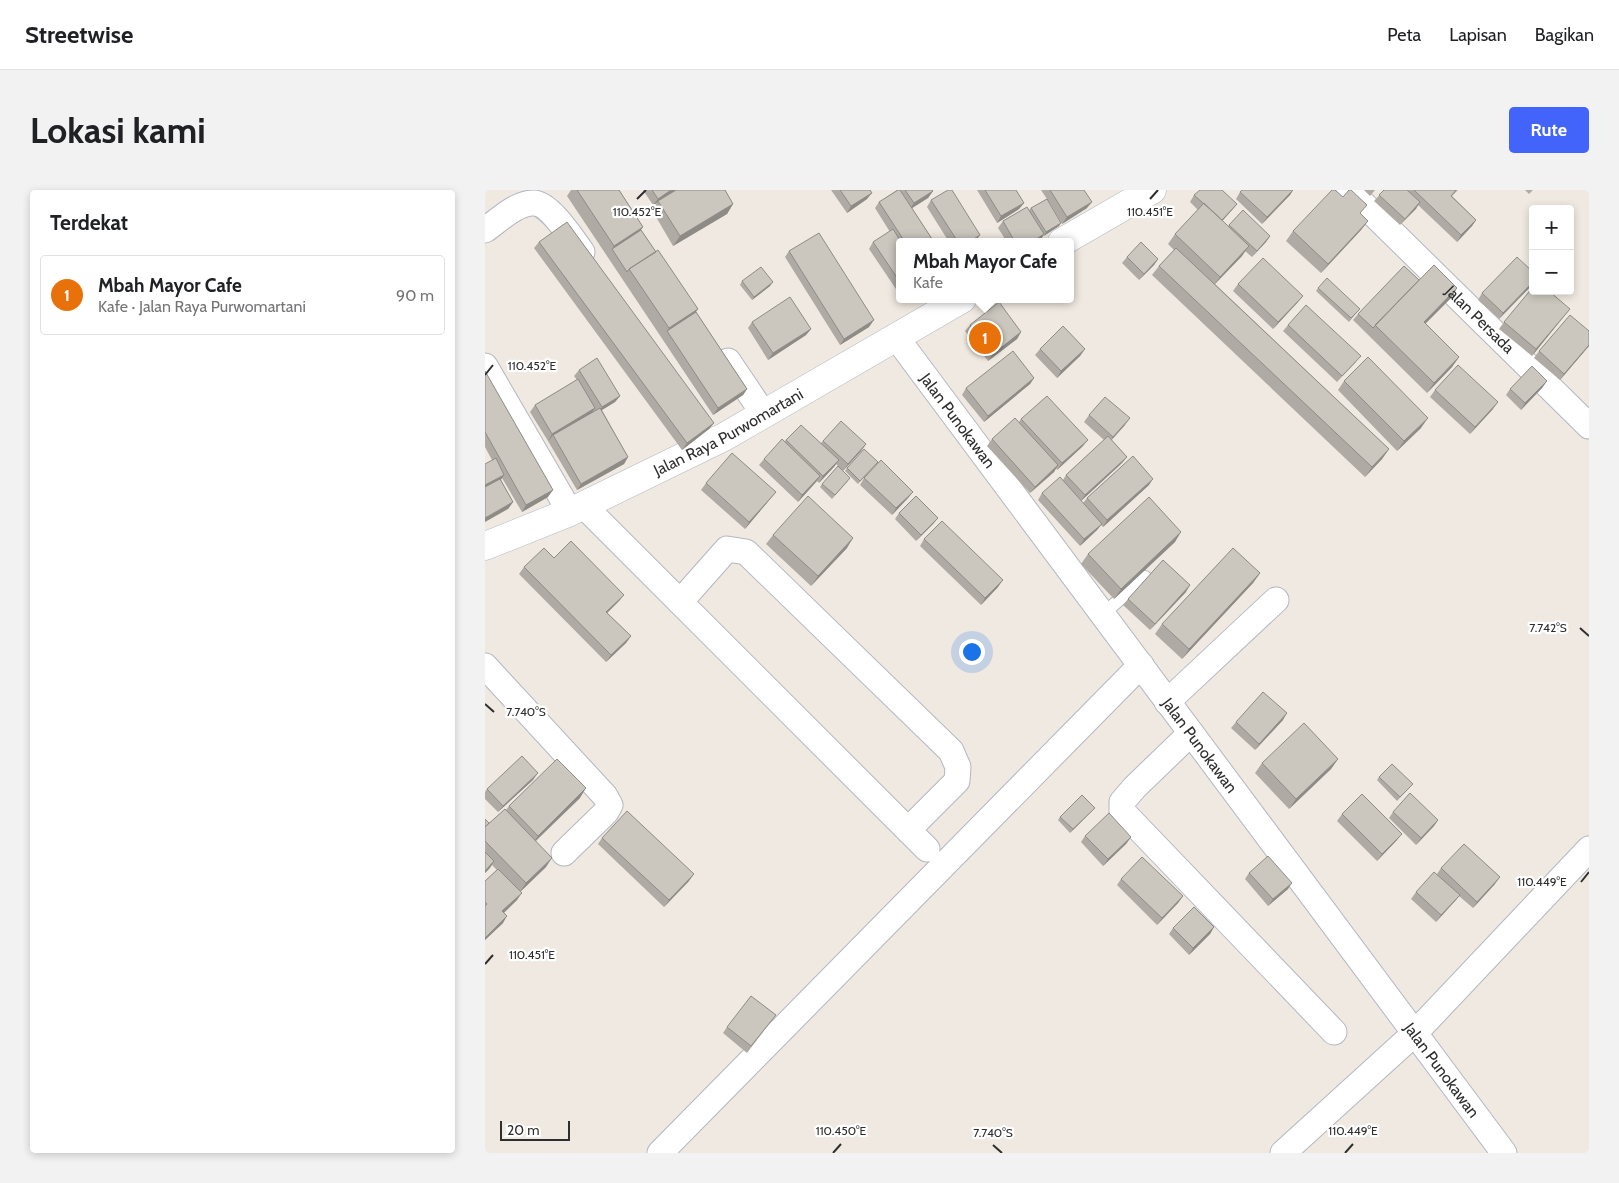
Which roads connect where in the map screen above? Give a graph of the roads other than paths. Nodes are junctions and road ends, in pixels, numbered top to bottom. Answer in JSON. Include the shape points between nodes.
{"nodes":[{"id":1,"x":1152,"y":190,"type":"edge"},
{"id":2,"x":1349,"y":190,"type":"edge"},
{"id":3,"x":485,"y":230,"type":"edge"},
{"id":4,"x":1069,"y":238,"type":"edge"},
{"id":5,"x":593,"y":267,"type":"edge"},
{"id":6,"x":955,"y":303,"type":"edge"},
{"id":7,"x":895,"y":337,"type":"junction"},
{"id":8,"x":713,"y":339,"type":"edge"},
{"id":9,"x":485,"y":366,"type":"edge"},
{"id":10,"x":763,"y":413,"type":"junction"},
{"id":11,"x":1589,"y":426,"type":"edge"},
{"id":12,"x":577,"y":509,"type":"junction"},
{"id":13,"x":485,"y":546,"type":"edge"},
{"id":14,"x":1145,"y":577,"type":"edge"},
{"id":15,"x":1276,"y":600,"type":"dead end"},
{"id":16,"x":680,"y":602,"type":"junction"},
{"id":17,"x":1103,"y":615,"type":"junction"},
{"id":18,"x":1141,"y":665,"type":"junction"},
{"id":19,"x":485,"y":666,"type":"edge"},
{"id":20,"x":1167,"y":702,"type":"junction"},
{"id":21,"x":1191,"y":733,"type":"junction"},
{"id":22,"x":908,"y":830,"type":"junction"},
{"id":23,"x":927,"y":849,"type":"dead end"},
{"id":24,"x":1589,"y":849,"type":"edge"},
{"id":25,"x":564,"y":853,"type":"dead end"},
{"id":26,"x":1334,"y":1032,"type":"dead end"},
{"id":27,"x":1415,"y":1033,"type":"junction"},
{"id":28,"x":660,"y":1153,"type":"edge"},
{"id":29,"x":1283,"y":1153,"type":"edge"},
{"id":30,"x":1504,"y":1153,"type":"edge"}],
"edges":[{"from":1,"to":4,"type":"street"},
{"from":2,"to":11,"type":"street","name":"Jalan Persada"},
{"from":3,"to":5,"type":"street","via":[[513,210],[533,203],[543,206],[557,219]]},
{"from":6,"to":7,"type":"street","name":"Jalan Raya Purwomartani"},
{"from":7,"to":10,"type":"street","name":"Jalan Raya Purwomartani"},
{"from":7,"to":17,"type":"street","name":"Jalan Punokawan"},
{"from":8,"to":10,"type":"street"},
{"from":9,"to":12,"type":"street"},
{"from":10,"to":12,"type":"street","name":"Jalan Raya Purwomartani","via":[[716,427]]},
{"from":12,"to":13,"type":"street","name":"Jalan Raya Purwomartani"},
{"from":12,"to":16,"type":"street"},
{"from":14,"to":17,"type":"lane"},
{"from":15,"to":20,"type":"street"},
{"from":16,"to":22,"type":"street"},
{"from":16,"to":22,"type":"street","via":[[727,549],[747,552],[951,751],[958,767],[957,781]]},
{"from":17,"to":18,"type":"street","name":"Jalan Punokawan"},
{"from":18,"to":20,"type":"street","name":"Jalan Punokawan"},
{"from":18,"to":28,"type":"street"},
{"from":19,"to":25,"type":"street","via":[[610,805]]},
{"from":20,"to":21,"type":"street","name":"Jalan Punokawan"},
{"from":21,"to":26,"type":"street","via":[[1135,787],[1122,802],[1122,811]]},
{"from":21,"to":27,"type":"street","name":"Jalan Punokawan"},
{"from":22,"to":23,"type":"street"},
{"from":24,"to":27,"type":"street"},
{"from":27,"to":29,"type":"street"},
{"from":27,"to":30,"type":"street","name":"Jalan Punokawan"}]}
